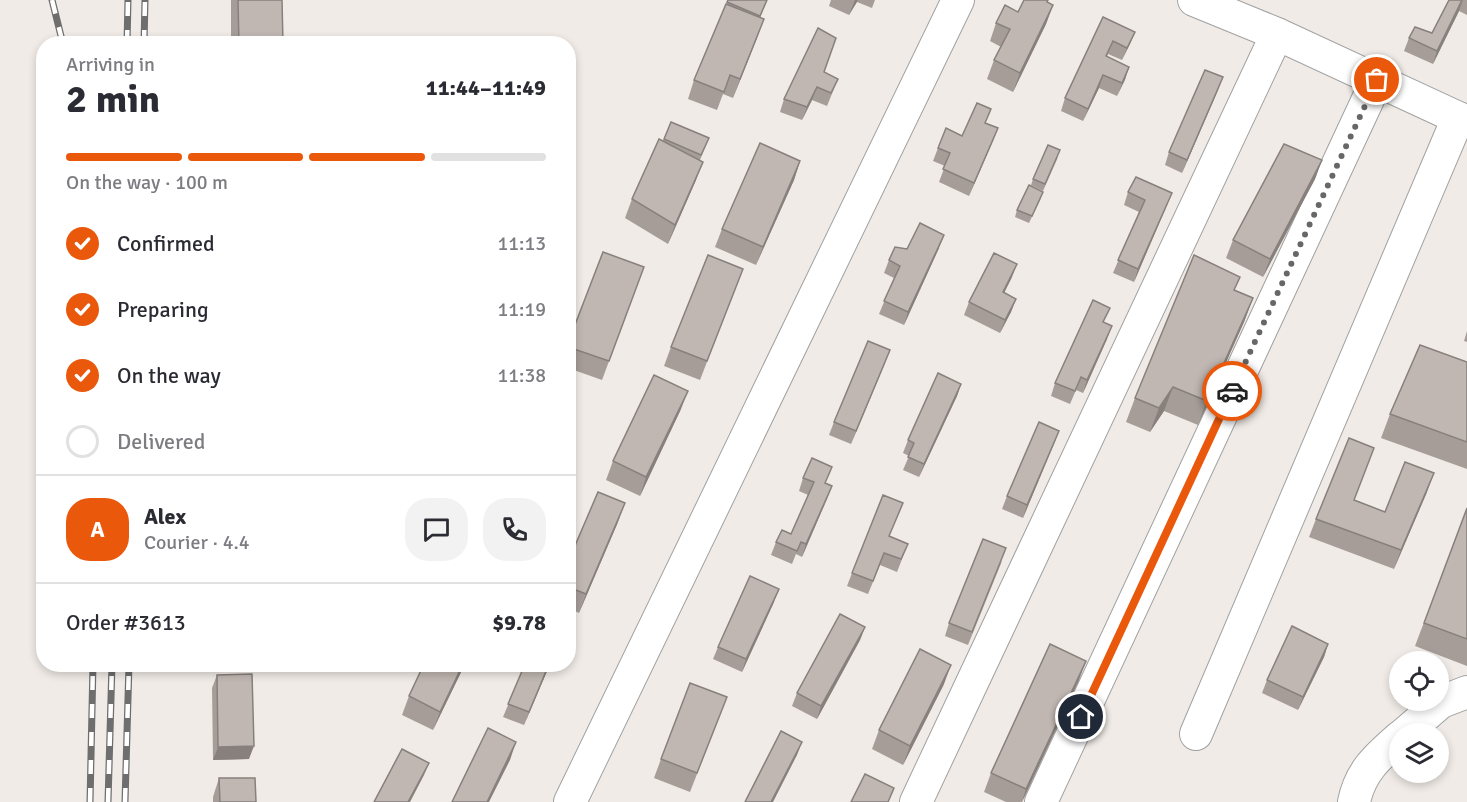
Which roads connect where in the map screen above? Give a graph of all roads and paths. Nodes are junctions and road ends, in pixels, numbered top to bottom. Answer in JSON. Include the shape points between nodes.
{"nodes":[{"id":1,"x":958,"y":0,"type":"edge"},
{"id":2,"x":1194,"y":0,"type":"edge"},
{"id":3,"x":1277,"y":34,"type":"junction"},
{"id":4,"x":1377,"y":80,"type":"junction"},
{"id":5,"x":1462,"y":120,"type":"edge"},
{"id":6,"x":1467,"y":692,"type":"edge"},
{"id":7,"x":1417,"y":723,"type":"edge"},
{"id":8,"x":1196,"y":734,"type":"dead end"},
{"id":9,"x":1389,"y":747,"type":"edge"},
{"id":10,"x":570,"y":802,"type":"edge"},
{"id":11,"x":916,"y":802,"type":"edge"},
{"id":12,"x":1041,"y":802,"type":"edge"},
{"id":13,"x":1354,"y":802,"type":"edge"}],
"edges":[{"from":1,"to":10,"type":"street"},
{"from":2,"to":3,"type":"street"},
{"from":3,"to":4,"type":"street"},
{"from":3,"to":11,"type":"street"},
{"from":4,"to":5,"type":"street"},
{"from":4,"to":12,"type":"street"},
{"from":5,"to":8,"type":"street"},
{"from":6,"to":7,"type":"street","via":[[1442,702]]},
{"from":9,"to":13,"type":"street","via":[[1369,764]]}]}
